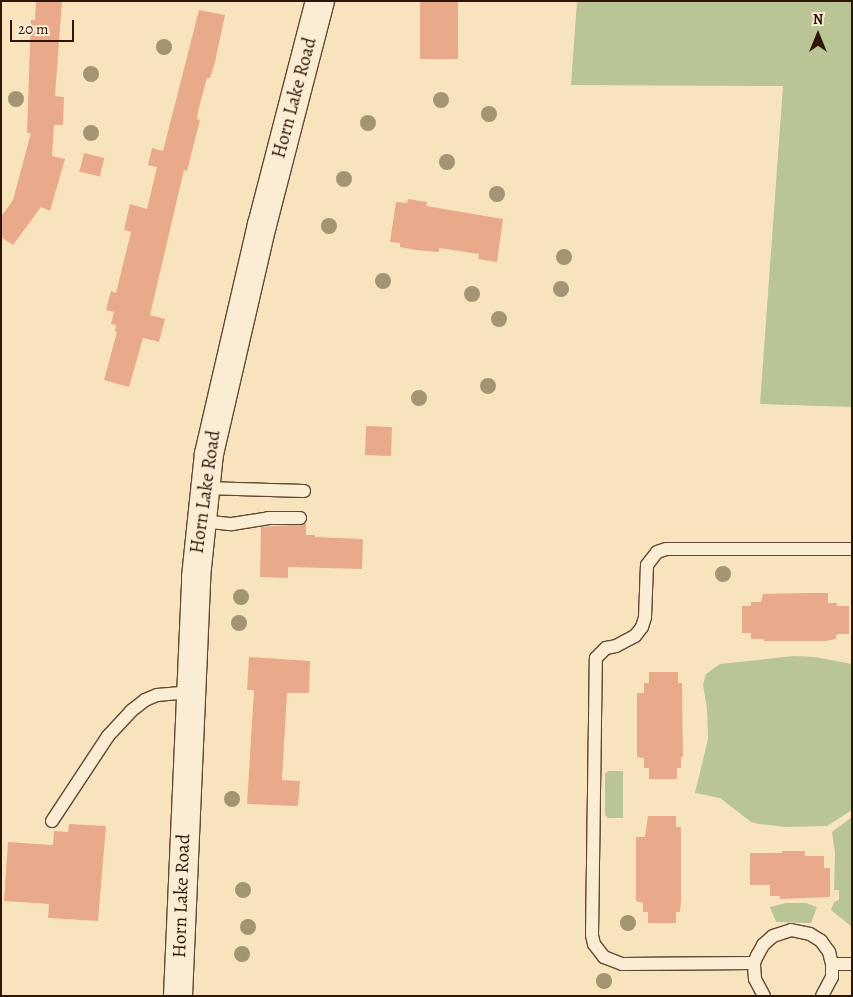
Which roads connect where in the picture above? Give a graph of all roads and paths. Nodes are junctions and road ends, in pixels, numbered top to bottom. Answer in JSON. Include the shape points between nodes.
{"nodes":[{"id":1,"x":320,"y":1,"type":"edge"},
{"id":2,"x":204,"y":488,"type":"junction"},
{"id":3,"x":304,"y":492,"type":"dead end"},
{"id":4,"x":300,"y":518,"type":"dead end"},
{"id":5,"x":200,"y":521,"type":"junction"},
{"id":6,"x":852,"y":549,"type":"edge"},
{"id":7,"x":190,"y":692,"type":"junction"},
{"id":8,"x":52,"y":821,"type":"dead end"},
{"id":9,"x":754,"y":963,"type":"junction"},
{"id":10,"x":832,"y":964,"type":"junction"},
{"id":11,"x":852,"y":964,"type":"edge"},
{"id":12,"x":178,"y":996,"type":"edge"},
{"id":13,"x":764,"y":996,"type":"edge"},
{"id":14,"x":822,"y":996,"type":"edge"}],
"edges":[{"from":1,"to":2,"type":"main road","name":"Horn Lake Road","via":[[237,329]]},
{"from":2,"to":3,"type":"lane"},
{"from":2,"to":5,"type":"main road","name":"Horn Lake Road"},
{"from":4,"to":5,"type":"lane","via":[[268,518],[232,524]]},
{"from":5,"to":7,"type":"main road","name":"Horn Lake Road"},
{"from":6,"to":9,"type":"lane","via":[[666,549],[657,552],[646,565],[642,627],[635,636],[606,648],[596,658],[594,944],[604,958],[622,964]]},
{"from":7,"to":8,"type":"lane","via":[[157,695],[144,700],[131,711],[108,736]]},
{"from":7,"to":12,"type":"main road","name":"Horn Lake Road"},
{"from":9,"to":10,"type":"lane","via":[[768,940],[791,930],[810,934],[821,942],[829,952]]},
{"from":9,"to":13,"type":"lane","via":[[755,978]]},
{"from":10,"to":11,"type":"lane"},
{"from":10,"to":14,"type":"lane","via":[[830,983]]}]}
